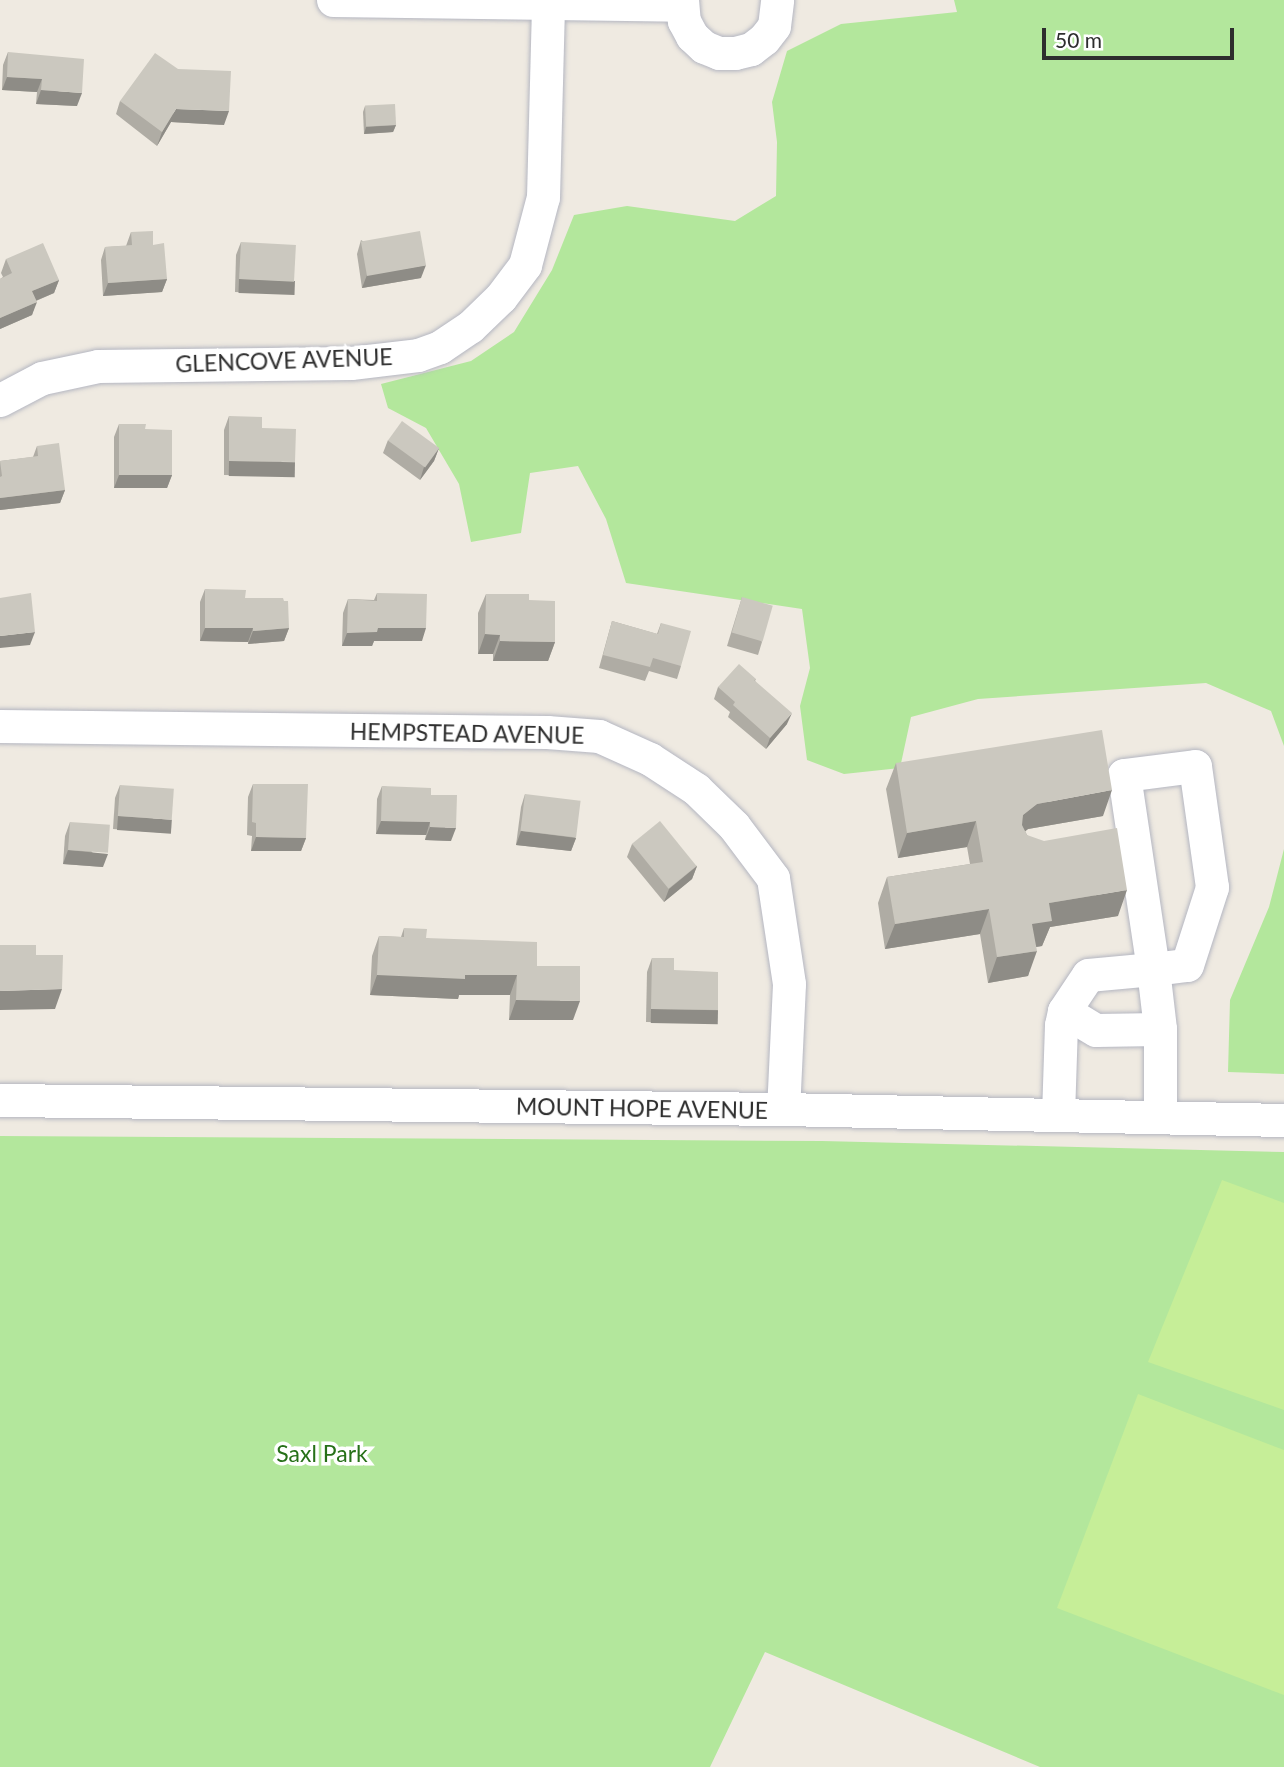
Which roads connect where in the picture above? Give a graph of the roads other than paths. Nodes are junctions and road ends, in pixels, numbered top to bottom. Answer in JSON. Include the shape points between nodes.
{"nodes":[{"id":1,"x":333,"y":0,"type":"edge"},
{"id":2,"x":777,"y":0,"type":"edge"},
{"id":3,"x":548,"y":2,"type":"junction"},
{"id":4,"x":682,"y":3,"type":"edge"},
{"id":5,"x":0,"y":400,"type":"edge"},
{"id":6,"x":0,"y":726,"type":"edge"},
{"id":7,"x":1153,"y":969,"type":"junction"},
{"id":8,"x":1065,"y":1011,"type":"junction"},
{"id":9,"x":1160,"y":1029,"type":"junction"},
{"id":10,"x":0,"y":1100,"type":"edge"},
{"id":11,"x":783,"y":1109,"type":"junction"},
{"id":12,"x":1058,"y":1115,"type":"junction"},
{"id":13,"x":1160,"y":1117,"type":"junction"},
{"id":14,"x":1284,"y":1120,"type":"edge"}],
"edges":[{"from":1,"to":3,"type":"street"},
{"from":2,"to":4,"type":"street","via":[[774,26],[751,49],[736,54],[704,47],[684,21]]},
{"from":3,"to":4,"type":"street"},
{"from":3,"to":5,"type":"street","name":"GLENCOVE AVENUE","via":[[543,197],[526,265],[470,327],[418,355],[351,363],[98,366],[42,378]]},
{"from":6,"to":11,"type":"street","name":"HEMPSTEAD AVENUE","via":[[547,732],[599,736],[650,759],[696,789],[734,826],[773,878],[789,984]]},
{"from":7,"to":7,"type":"street","via":[[1119,832],[1124,775],[1195,766],[1212,887],[1187,965]]},
{"from":7,"to":8,"type":"street","via":[[1088,975]]},
{"from":7,"to":9,"type":"street"},
{"from":8,"to":9,"type":"street","via":[[1096,1030]]},
{"from":8,"to":12,"type":"street"},
{"from":9,"to":13,"type":"street"},
{"from":10,"to":11,"type":"street","name":"MOUNT HOPE AVENUE"},
{"from":11,"to":12,"type":"street","name":"MOUNT HOPE AVENUE"},
{"from":12,"to":13,"type":"street","name":"MOUNT HOPE AVENUE"},
{"from":13,"to":14,"type":"street","name":"MOUNT HOPE AVENUE"}]}
